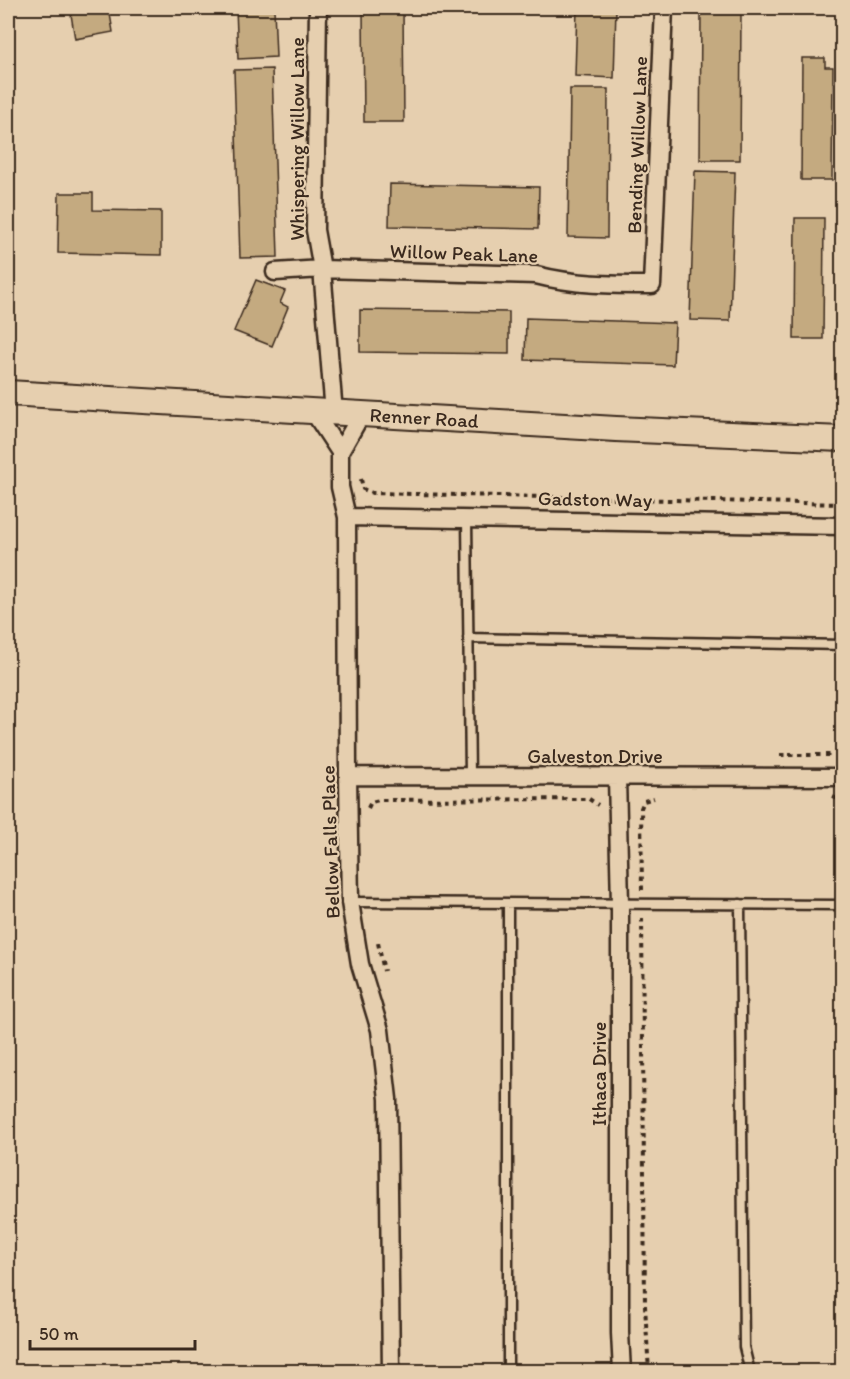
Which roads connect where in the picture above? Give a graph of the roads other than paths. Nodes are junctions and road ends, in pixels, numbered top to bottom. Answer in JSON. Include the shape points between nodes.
{"nodes":[{"id":1,"x":318,"y":8,"type":"edge"},
{"id":2,"x":664,"y":8,"type":"edge"},
{"id":3,"x":322,"y":269,"type":"junction"},
{"id":4,"x":275,"y":272,"type":"dead end"},
{"id":5,"x":652,"y":285,"type":"joint"},
{"id":6,"x":8,"y":393,"type":"edge"},
{"id":7,"x":323,"y":412,"type":"junction"},
{"id":8,"x":361,"y":415,"type":"junction"},
{"id":9,"x":843,"y":439,"type":"edge"},
{"id":10,"x":340,"y":452,"type":"junction"},
{"id":11,"x":347,"y":517,"type":"junction"},
{"id":12,"x":467,"y":518,"type":"junction"},
{"id":13,"x":843,"y":526,"type":"edge"},
{"id":14,"x":468,"y":638,"type":"junction"},
{"id":15,"x":843,"y":645,"type":"edge"},
{"id":16,"x":348,"y":776,"type":"junction"},
{"id":17,"x":470,"y":776,"type":"junction"},
{"id":18,"x":617,"y":777,"type":"junction"},
{"id":19,"x":843,"y":777,"type":"edge"},
{"id":20,"x":350,"y":903,"type":"junction"},
{"id":21,"x":508,"y":904,"type":"junction"},
{"id":22,"x":620,"y":904,"type":"junction"},
{"id":23,"x":740,"y":904,"type":"junction"},
{"id":24,"x":843,"y":905,"type":"edge"},
{"id":25,"x":391,"y":1371,"type":"edge"},
{"id":26,"x":508,"y":1371,"type":"edge"},
{"id":27,"x":622,"y":1371,"type":"edge"},
{"id":28,"x":750,"y":1371,"type":"edge"}],
"edges":[{"from":1,"to":3,"type":"street","name":"Whispering Willow Lane","via":[[315,231]]},
{"from":2,"to":5,"type":"street","name":"Bending Willow Lane"},
{"from":3,"to":4,"type":"street","name":"Willow Peak Lane"},
{"from":3,"to":5,"type":"street","name":"Willow Peak Lane","via":[[536,275],[558,281]]},
{"from":3,"to":7,"type":"street","name":"Whispering Willow Lane"},
{"from":6,"to":7,"type":"main road","name":"Renner Road"},
{"from":7,"to":8,"type":"main road","name":"Renner Road"},
{"from":7,"to":10,"type":"street"},
{"from":8,"to":9,"type":"main road","name":"Renner Road"},
{"from":8,"to":10,"type":"street","name":"Bellow Falls Place"},
{"from":10,"to":11,"type":"street","name":"Bellow Falls Place","via":[[340,487]]},
{"from":11,"to":12,"type":"street","name":"Gadston Way"},
{"from":11,"to":16,"type":"street","name":"Bellow Falls Place"},
{"from":12,"to":13,"type":"street","name":"Gadston Way"},
{"from":12,"to":14,"type":"lane"},
{"from":14,"to":15,"type":"lane"},
{"from":14,"to":17,"type":"lane"},
{"from":16,"to":17,"type":"street","name":"Galveston Drive"},
{"from":16,"to":20,"type":"street","name":"Bellow Falls Place"},
{"from":17,"to":18,"type":"street","name":"Galveston Drive"},
{"from":18,"to":19,"type":"street","name":"Galveston Drive"},
{"from":18,"to":22,"type":"street","name":"Ithaca Drive"},
{"from":20,"to":21,"type":"lane"},
{"from":20,"to":25,"type":"street","name":"Bellow Falls Place","via":[[360,964],[380,1030],[388,1099]]},
{"from":21,"to":22,"type":"lane"},
{"from":21,"to":26,"type":"lane"},
{"from":22,"to":23,"type":"lane"},
{"from":22,"to":27,"type":"street","name":"Ithaca Drive"},
{"from":23,"to":24,"type":"lane"},
{"from":23,"to":28,"type":"lane","via":[[744,1347]]}]}
